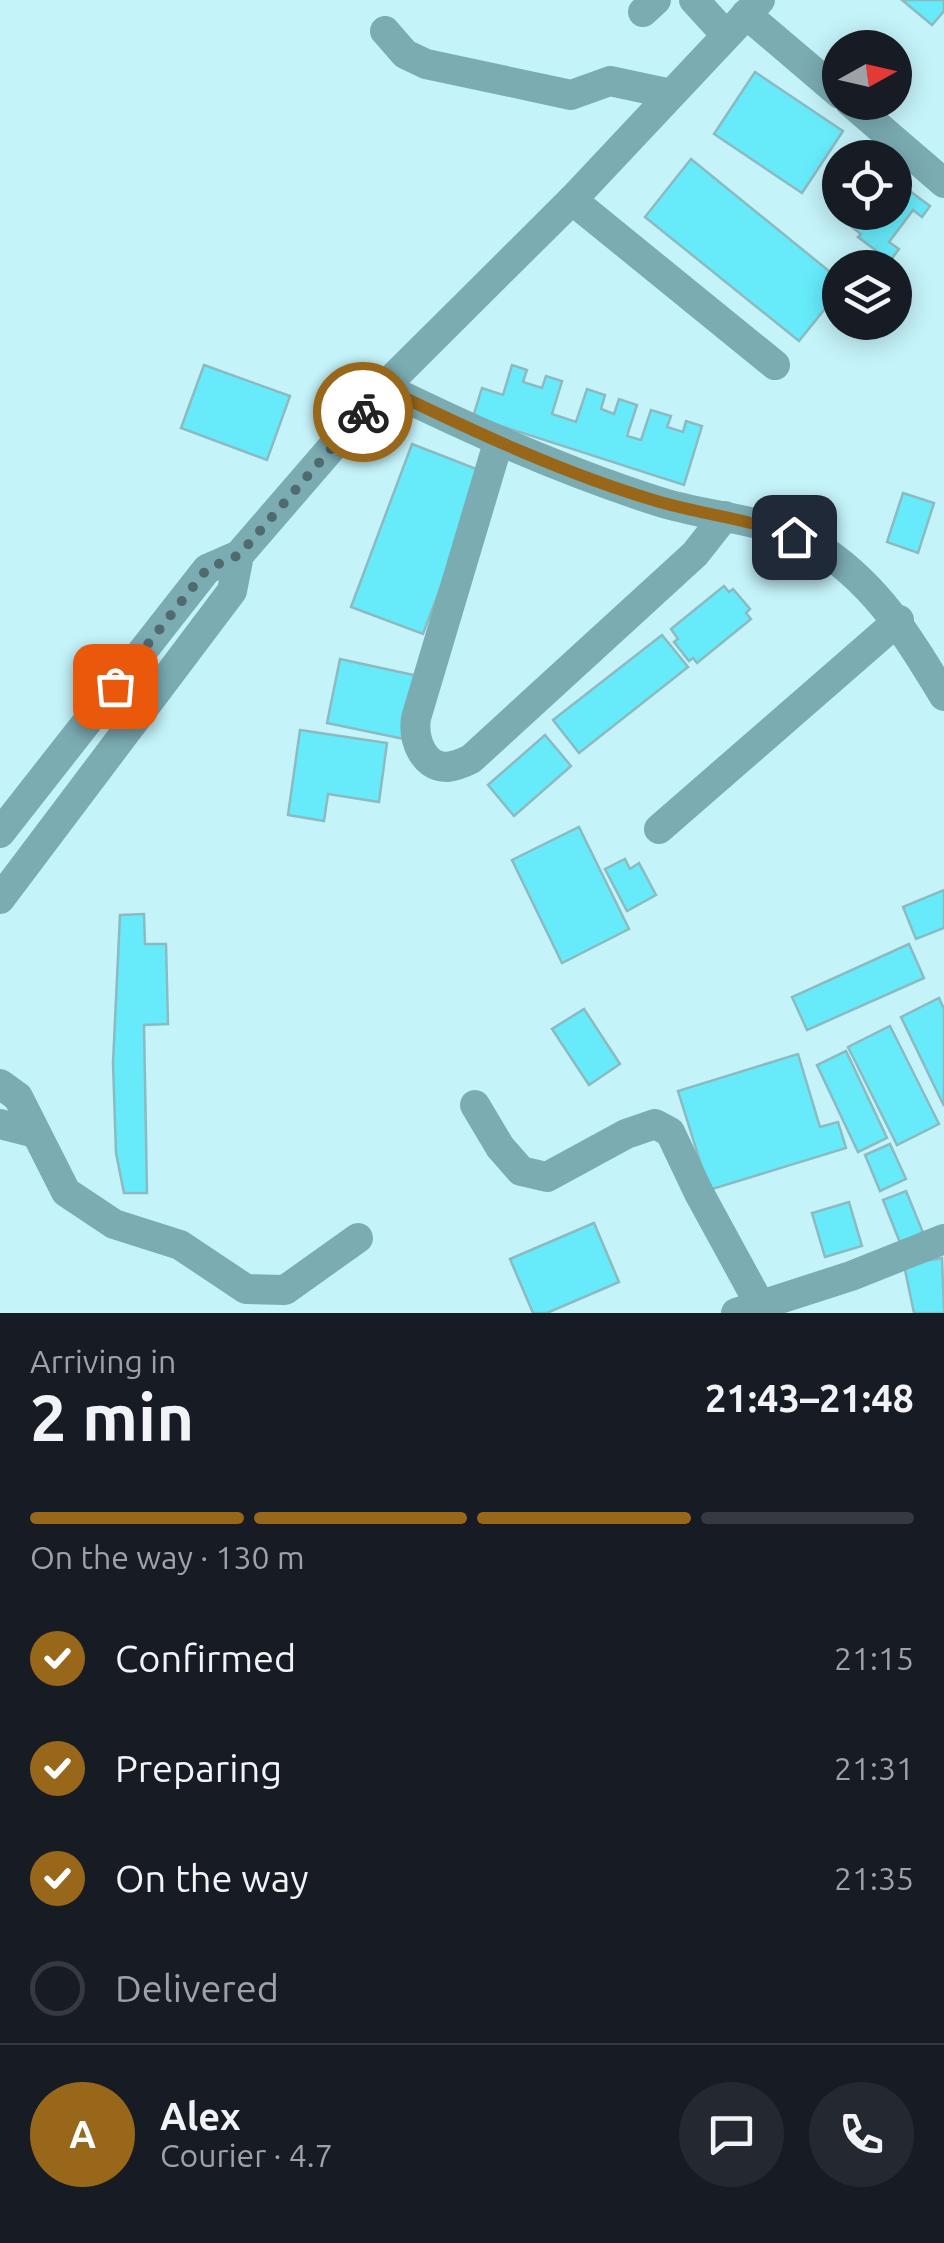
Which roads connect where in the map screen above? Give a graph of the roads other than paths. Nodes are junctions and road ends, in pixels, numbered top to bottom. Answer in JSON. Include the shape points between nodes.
{"nodes":[{"id":1,"x":694,"y":0,"type":"edge"},
{"id":2,"x":744,"y":16,"type":"edge"},
{"id":3,"x":385,"y":31,"type":"dead end"},
{"id":4,"x":822,"y":79,"type":"edge"},
{"id":5,"x":671,"y":94,"type":"junction"},
{"id":6,"x":871,"y":120,"type":"edge"},
{"id":7,"x":944,"y":183,"type":"edge"},
{"id":8,"x":572,"y":200,"type":"junction"},
{"id":9,"x":775,"y":364,"type":"dead end"},
{"id":10,"x":384,"y":388,"type":"junction"},
{"id":11,"x":498,"y":443,"type":"junction"},
{"id":12,"x":725,"y":516,"type":"junction"},
{"id":13,"x":239,"y":555,"type":"junction"},
{"id":14,"x":898,"y":620,"type":"junction"},
{"id":15,"x":934,"y":657,"type":"edge"},
{"id":16,"x":944,"y":696,"type":"edge"},
{"id":17,"x":22,"y":804,"type":"junction"},
{"id":18,"x":659,"y":829,"type":"dead end"},
{"id":19,"x":52,"y":830,"type":"junction"},
{"id":20,"x":0,"y":833,"type":"edge"},
{"id":21,"x":0,"y":899,"type":"edge"},
{"id":22,"x":0,"y":1084,"type":"edge"},
{"id":23,"x":475,"y":1106,"type":"dead end"},
{"id":24,"x":0,"y":1124,"type":"edge"},
{"id":25,"x":35,"y":1133,"type":"junction"},
{"id":26,"x":358,"y":1238,"type":"dead end"},
{"id":27,"x":944,"y":1239,"type":"edge"},
{"id":28,"x":748,"y":1308,"type":"edge"}],
"edges":[{"from":1,"to":2,"type":"street"},
{"from":2,"to":4,"type":"street"},
{"from":2,"to":5,"type":"street"},
{"from":3,"to":5,"type":"street","via":[[405,54],[426,64],[571,95],[610,81]]},
{"from":5,"to":8,"type":"street"},
{"from":6,"to":7,"type":"street"},
{"from":8,"to":9,"type":"street"},
{"from":8,"to":10,"type":"street"},
{"from":10,"to":11,"type":"street"},
{"from":10,"to":13,"type":"street"},
{"from":11,"to":12,"type":"street","via":[[660,502]]},
{"from":11,"to":12,"type":"street","via":[[416,718],[418,746],[446,767],[472,760],[695,554]]},
{"from":12,"to":14,"type":"street","via":[[821,549]]},
{"from":13,"to":17,"type":"street","via":[[207,569]]},
{"from":13,"to":19,"type":"street","via":[[232,591]]},
{"from":14,"to":15,"type":"street"},
{"from":14,"to":18,"type":"street"},
{"from":15,"to":16,"type":"street"},
{"from":17,"to":19,"type":"street"},
{"from":17,"to":20,"type":"street"},
{"from":19,"to":21,"type":"street"},
{"from":22,"to":25,"type":"street","via":[[18,1097]]},
{"from":23,"to":28,"type":"street","via":[[521,1171],[547,1178],[626,1134],[655,1124],[670,1132]]},
{"from":24,"to":25,"type":"street"},
{"from":25,"to":26,"type":"street","via":[[66,1192],[81,1204],[114,1224],[180,1244],[246,1289],[285,1290]]},
{"from":27,"to":28,"type":"street"}]}
